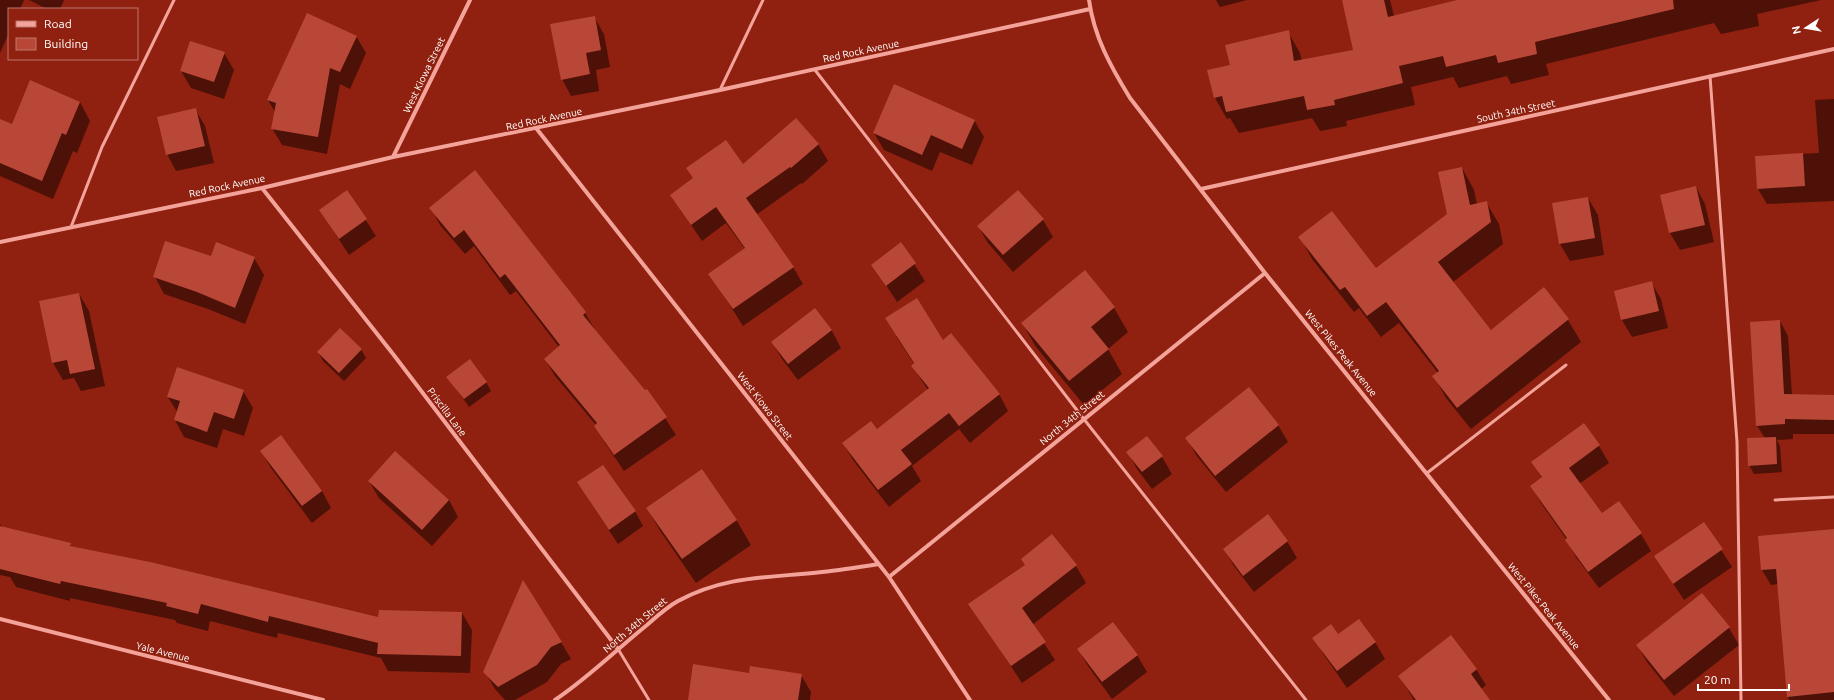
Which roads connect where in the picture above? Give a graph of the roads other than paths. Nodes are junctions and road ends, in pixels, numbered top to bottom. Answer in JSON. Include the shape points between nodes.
{"nodes":[{"id":1,"x":174,"y":0,"type":"edge"},
{"id":2,"x":470,"y":0,"type":"edge"},
{"id":3,"x":763,"y":0,"type":"edge"},
{"id":4,"x":1089,"y":0,"type":"edge"},
{"id":5,"x":1090,"y":9,"type":"junction"},
{"id":6,"x":1834,"y":49,"type":"edge"},
{"id":7,"x":815,"y":70,"type":"junction"},
{"id":8,"x":1710,"y":76,"type":"junction"},
{"id":9,"x":720,"y":90,"type":"junction"},
{"id":10,"x":536,"y":128,"type":"junction"},
{"id":11,"x":393,"y":157,"type":"junction"},
{"id":12,"x":262,"y":188,"type":"junction"},
{"id":13,"x":1201,"y":189,"type":"junction"},
{"id":14,"x":71,"y":227,"type":"junction"},
{"id":15,"x":0,"y":242,"type":"edge"},
{"id":16,"x":1265,"y":273,"type":"junction"},
{"id":17,"x":1566,"y":364,"type":"dead end"},
{"id":18,"x":1083,"y":418,"type":"junction"},
{"id":19,"x":1427,"y":473,"type":"junction"},
{"id":20,"x":1834,"y":496,"type":"edge"},
{"id":21,"x":1775,"y":500,"type":"dead end"},
{"id":22,"x":879,"y":564,"type":"junction"},
{"id":23,"x":889,"y":577,"type":"junction"},
{"id":24,"x":0,"y":619,"type":"edge"},
{"id":25,"x":618,"y":649,"type":"junction"},
{"id":26,"x":322,"y":700,"type":"edge"},
{"id":27,"x":555,"y":700,"type":"edge"},
{"id":28,"x":649,"y":700,"type":"edge"},
{"id":29,"x":970,"y":700,"type":"edge"},
{"id":30,"x":1306,"y":700,"type":"edge"},
{"id":31,"x":1609,"y":700,"type":"edge"},
{"id":32,"x":1742,"y":700,"type":"edge"}],
"edges":[{"from":1,"to":14,"type":"lane","via":[[102,147]]},
{"from":2,"to":11,"type":"street","name":"West Kiowa Street"},
{"from":3,"to":9,"type":"lane"},
{"from":4,"to":5,"type":"street","name":"West Pikes Peak Avenue"},
{"from":5,"to":7,"type":"street","name":"Red Rock Avenue"},
{"from":5,"to":13,"type":"street","name":"West Pikes Peak Avenue","via":[[1098,38],[1111,67],[1130,98]]},
{"from":6,"to":8,"type":"street","name":"South 34th Street"},
{"from":7,"to":9,"type":"street","name":"Red Rock Avenue"},
{"from":7,"to":18,"type":"lane"},
{"from":8,"to":13,"type":"street","name":"South 34th Street"},
{"from":8,"to":32,"type":"lane","via":[[1737,442]]},
{"from":9,"to":10,"type":"street","name":"Red Rock Avenue"},
{"from":10,"to":11,"type":"street","name":"Red Rock Avenue"},
{"from":10,"to":22,"type":"street","name":"West Kiowa Street"},
{"from":11,"to":12,"type":"street","name":"Red Rock Avenue"},
{"from":12,"to":14,"type":"street","name":"Red Rock Avenue"},
{"from":12,"to":25,"type":"street","name":"Priscilla Lane"},
{"from":13,"to":16,"type":"street","name":"West Pikes Peak Avenue"},
{"from":14,"to":15,"type":"street","name":"Red Rock Avenue"},
{"from":16,"to":18,"type":"street","name":"North 34th Street"},
{"from":16,"to":19,"type":"street","name":"West Pikes Peak Avenue"},
{"from":17,"to":19,"type":"lane"},
{"from":18,"to":23,"type":"street","name":"North 34th Street"},
{"from":18,"to":30,"type":"lane"},
{"from":19,"to":31,"type":"street","name":"West Pikes Peak Avenue"},
{"from":20,"to":21,"type":"lane"},
{"from":22,"to":23,"type":"street","name":"West Kiowa Street"},
{"from":22,"to":25,"type":"street","name":"North 34th Street","via":[[750,578],[702,590],[676,601]]},
{"from":23,"to":29,"type":"street","name":"West Kiowa Street"},
{"from":24,"to":26,"type":"street","name":"Yale Avenue"},
{"from":25,"to":27,"type":"street","name":"North 34th Street","via":[[578,684]]},
{"from":25,"to":28,"type":"lane"}]}
